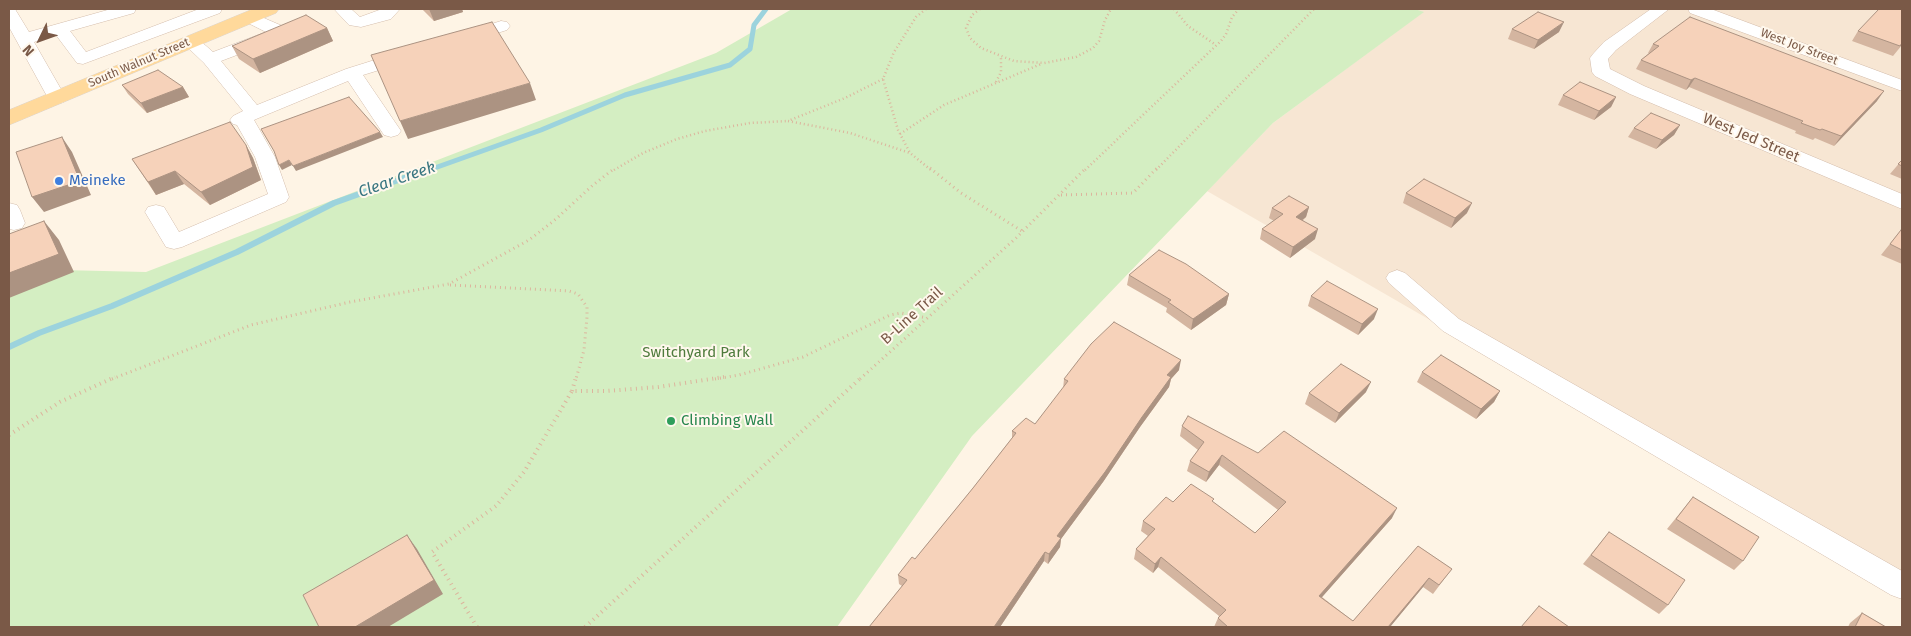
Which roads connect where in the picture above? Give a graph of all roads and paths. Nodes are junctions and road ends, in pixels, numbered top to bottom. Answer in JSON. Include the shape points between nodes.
{"nodes":[{"id":1,"x":128,"y":9,"type":"edge"},
{"id":2,"x":214,"y":9,"type":"edge"},
{"id":3,"x":269,"y":9,"type":"edge"},
{"id":4,"x":342,"y":9,"type":"edge"},
{"id":5,"x":392,"y":9,"type":"edge"},
{"id":6,"x":926,"y":9,"type":"edge"},
{"id":7,"x":980,"y":9,"type":"edge"},
{"id":8,"x":1111,"y":9,"type":"edge"},
{"id":9,"x":1174,"y":9,"type":"edge"},
{"id":10,"x":1239,"y":9,"type":"edge"},
{"id":11,"x":1314,"y":9,"type":"edge"},
{"id":12,"x":1661,"y":9,"type":"edge"},
{"id":13,"x":1696,"y":9,"type":"edge"},
{"id":14,"x":9,"y":12,"type":"edge"},
{"id":15,"x":237,"y":18,"type":"edge"},
{"id":16,"x":501,"y":26,"type":"dead end"},
{"id":17,"x":60,"y":29,"type":"junction"},
{"id":18,"x":17,"y":35,"type":"edge"},
{"id":19,"x":259,"y":41,"type":"junction"},
{"id":20,"x":191,"y":42,"type":"junction"},
{"id":21,"x":445,"y":44,"type":"edge"},
{"id":22,"x":1216,"y":45,"type":"junction"},
{"id":23,"x":426,"y":50,"type":"edge"},
{"id":24,"x":1000,"y":57,"type":"junction"},
{"id":25,"x":210,"y":59,"type":"junction"},
{"id":26,"x":1044,"y":63,"type":"junction"},
{"id":27,"x":352,"y":74,"type":"junction"},
{"id":28,"x":883,"y":78,"type":"junction"},
{"id":29,"x":996,"y":82,"type":"junction"},
{"id":30,"x":1902,"y":86,"type":"edge"},
{"id":31,"x":58,"y":98,"type":"junction"},
{"id":32,"x":9,"y":118,"type":"edge"},
{"id":33,"x":240,"y":119,"type":"junction"},
{"id":34,"x":788,"y":121,"type":"junction"},
{"id":35,"x":391,"y":131,"type":"dead end"},
{"id":36,"x":900,"y":134,"type":"junction"},
{"id":37,"x":910,"y":153,"type":"junction"},
{"id":38,"x":1060,"y":194,"type":"junction"},
{"id":39,"x":1902,"y":202,"type":"edge"},
{"id":40,"x":156,"y":212,"type":"dead end"},
{"id":41,"x":1022,"y":231,"type":"junction"},
{"id":42,"x":1397,"y":278,"type":"dead end"},
{"id":43,"x":449,"y":284,"type":"junction"},
{"id":44,"x":927,"y":318,"type":"junction"},
{"id":45,"x":572,"y":391,"type":"junction"},
{"id":46,"x":9,"y":435,"type":"edge"},
{"id":47,"x":1902,"y":586,"type":"edge"},
{"id":48,"x":477,"y":627,"type":"edge"},
{"id":49,"x":585,"y":627,"type":"edge"}],
"edges":[{"from":1,"to":17,"type":"street"},
{"from":2,"to":17,"type":"street","via":[[83,59]]},
{"from":3,"to":15,"type":"main road","name":"South Walnut Street"},
{"from":4,"to":5,"type":"street","via":[[361,22],[385,15]]},
{"from":6,"to":28,"type":"path","via":[[916,17],[894,52]]},
{"from":7,"to":24,"type":"path","via":[[972,15],[966,28],[970,38],[981,48]]},
{"from":8,"to":26,"type":"path","via":[[1099,41],[1093,48],[1076,57]]},
{"from":9,"to":22,"type":"path","via":[[1188,26]]},
{"from":10,"to":22,"type":"path","name":"B-Line Trail","via":[[1232,17],[1226,34]]},
{"from":11,"to":38,"type":"path","via":[[1133,193]]},
{"from":12,"to":39,"type":"street","name":"West Jed Street","via":[[1610,46],[1599,58],[1601,72]]},
{"from":13,"to":30,"type":"street","name":"West Joy Street"},
{"from":14,"to":18,"type":"street"},
{"from":15,"to":19,"type":"street"},
{"from":15,"to":19,"type":"street","via":[[288,29]]},
{"from":15,"to":20,"type":"main road","name":"South Walnut Street"},
{"from":16,"to":21,"type":"street"},
{"from":17,"to":18,"type":"street"},
{"from":18,"to":31,"type":"street"},
{"from":19,"to":25,"type":"street"},
{"from":20,"to":25,"type":"street"},
{"from":20,"to":31,"type":"main road","name":"South Walnut Street"},
{"from":22,"to":38,"type":"path","name":"B-Line Trail"},
{"from":23,"to":27,"type":"street"},
{"from":24,"to":26,"type":"path"},
{"from":24,"to":29,"type":"path","via":[[1001,72]]},
{"from":25,"to":33,"type":"street"},
{"from":26,"to":29,"type":"path"},
{"from":27,"to":33,"type":"street"},
{"from":27,"to":35,"type":"street"},
{"from":28,"to":34,"type":"path","via":[[845,98]]},
{"from":28,"to":36,"type":"path"},
{"from":29,"to":36,"type":"path","via":[[944,105]]},
{"from":31,"to":32,"type":"main road","name":"South Walnut Street"},
{"from":33,"to":40,"type":"street","via":[[265,157],[279,197],[174,242]]},
{"from":34,"to":37,"type":"path","via":[[850,133]]},
{"from":34,"to":43,"type":"path","via":[[705,130],[643,153],[592,185],[529,240]]},
{"from":36,"to":37,"type":"path"},
{"from":37,"to":41,"type":"path","via":[[961,192]]},
{"from":38,"to":41,"type":"path","name":"B-Line Trail"},
{"from":41,"to":44,"type":"path","name":"B-Line Trail"},
{"from":42,"to":47,"type":"street","via":[[1451,325]]},
{"from":43,"to":45,"type":"path","via":[[511,286],[578,294],[587,307],[587,317],[584,350]]},
{"from":43,"to":46,"type":"path","via":[[251,325],[133,369],[68,398]]},
{"from":44,"to":45,"type":"path","via":[[890,314],[803,357],[739,375],[658,387]]},
{"from":44,"to":49,"type":"path","name":"B-Line Trail"},
{"from":45,"to":48,"type":"path","via":[[524,472],[496,506],[432,552]]}]}
